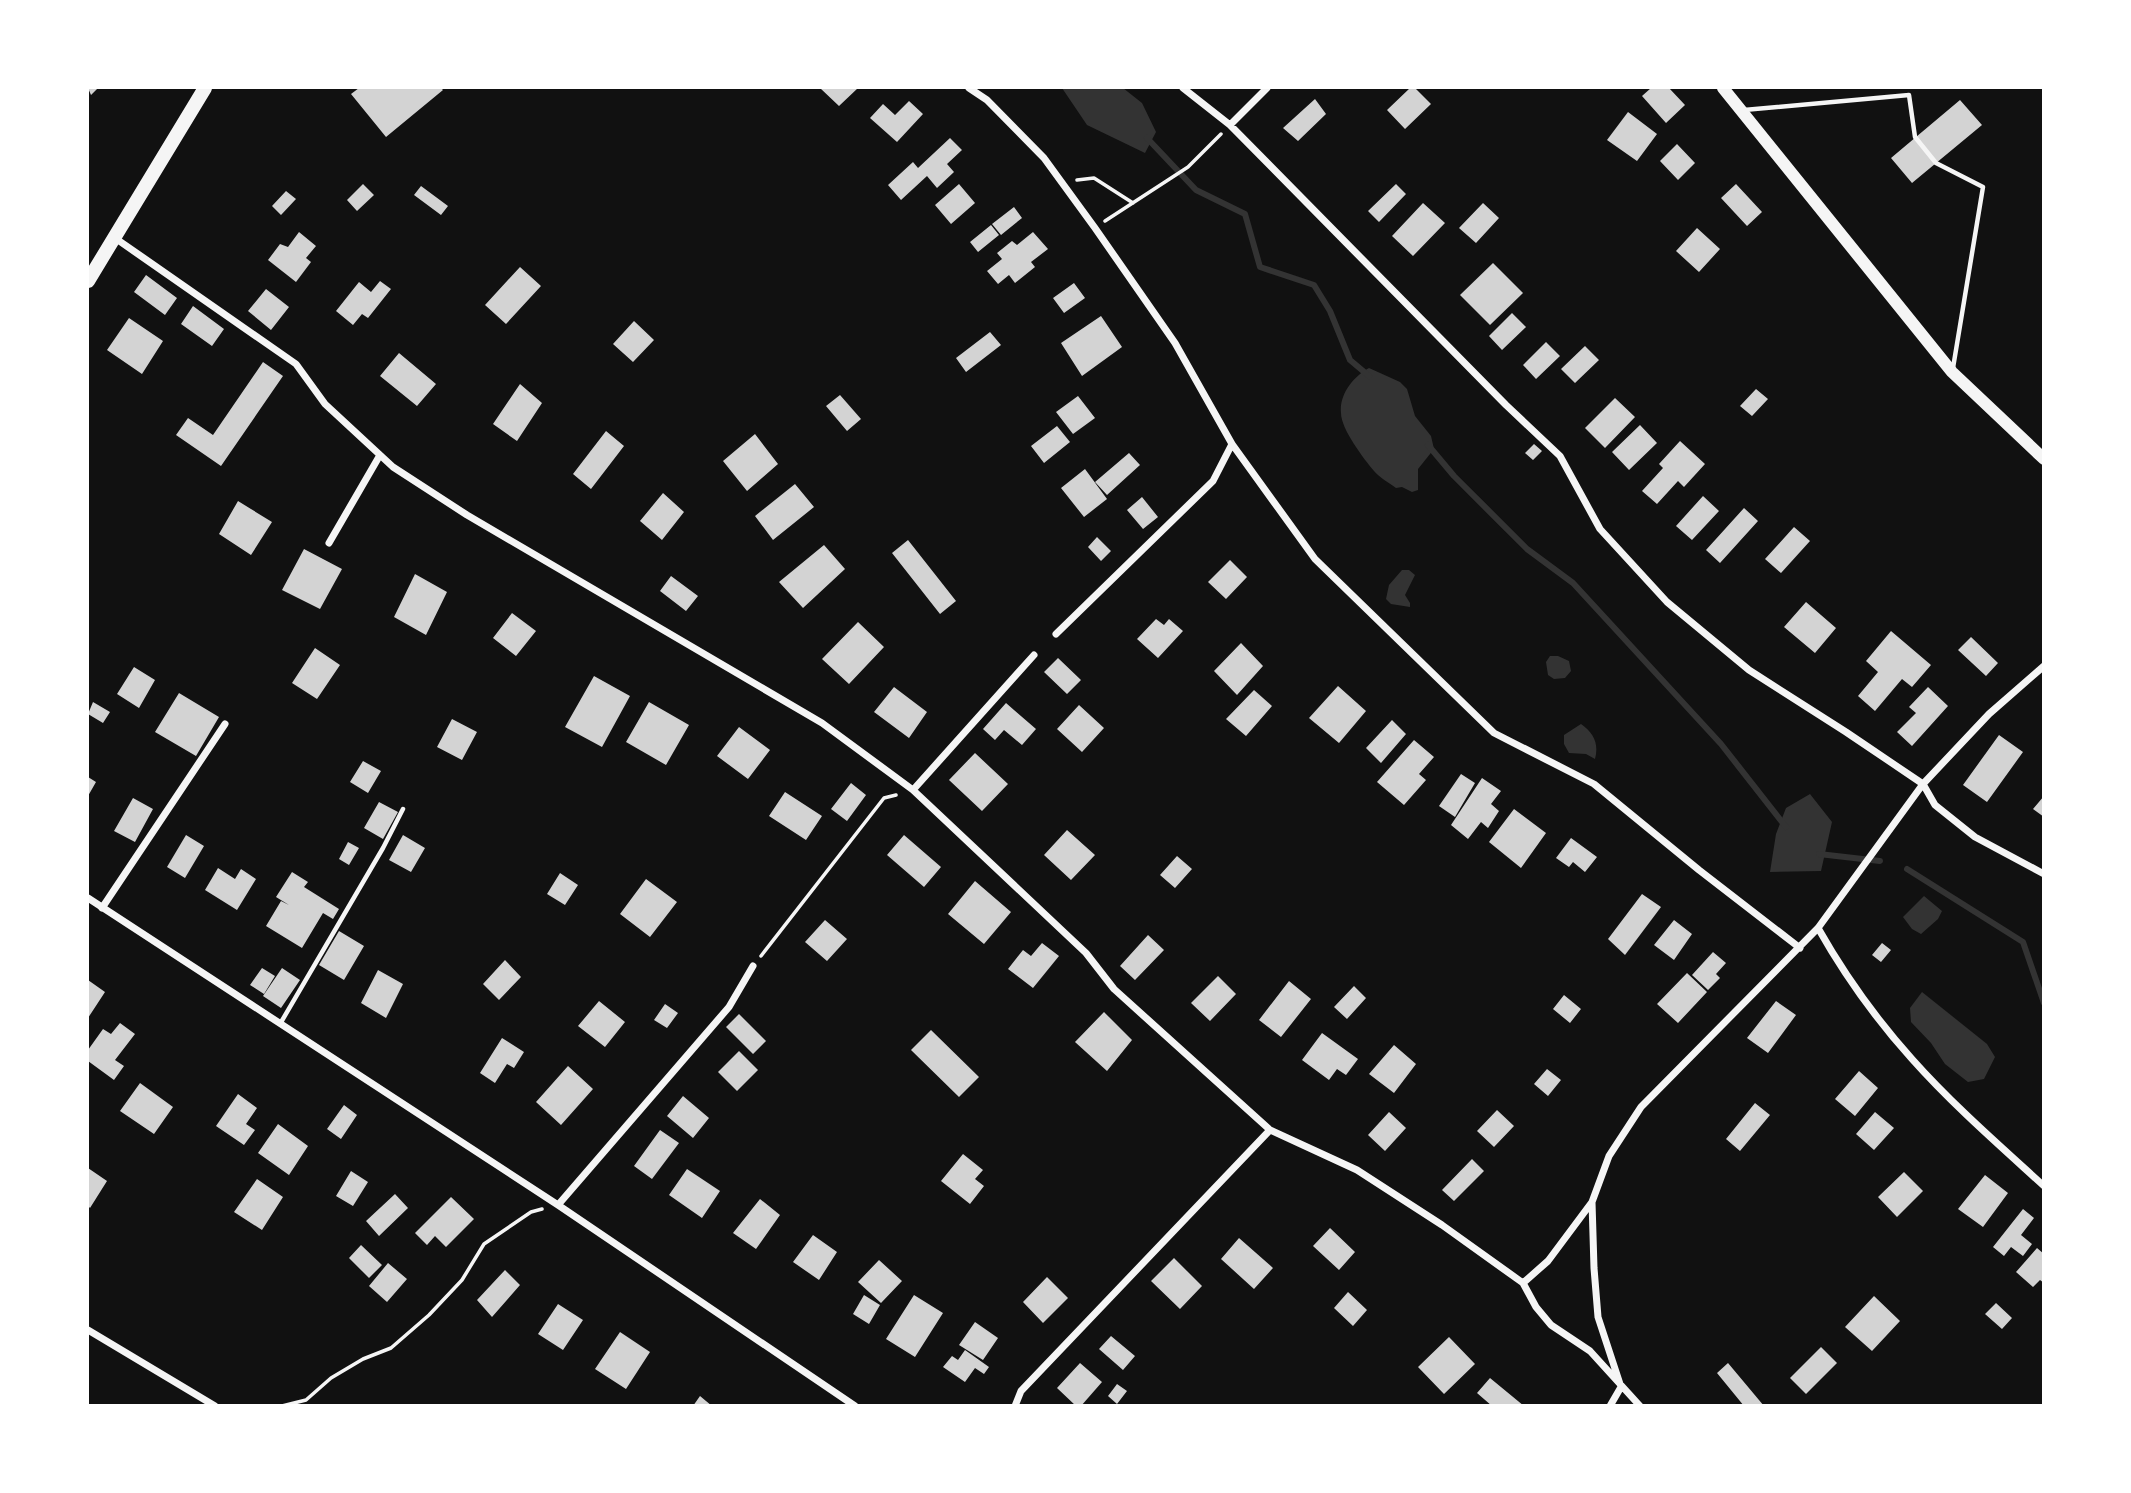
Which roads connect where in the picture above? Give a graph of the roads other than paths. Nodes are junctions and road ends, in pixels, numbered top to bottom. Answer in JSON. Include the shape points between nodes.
{"nodes":[{"id":1,"x":205,"y":88,"type":"edge"},
{"id":2,"x":969,"y":88,"type":"edge"},
{"id":3,"x":1183,"y":88,"type":"edge"},
{"id":4,"x":1267,"y":88,"type":"edge"},
{"id":5,"x":1723,"y":88,"type":"edge"},
{"id":6,"x":1743,"y":110,"type":"junction"},
{"id":7,"x":1230,"y":125,"type":"junction"},
{"id":8,"x":114,"y":238,"type":"junction"},
{"id":9,"x":88,"y":281,"type":"edge"},
{"id":10,"x":1952,"y":372,"type":"junction"},
{"id":11,"x":1232,"y":444,"type":"junction"},
{"id":12,"x":380,"y":455,"type":"junction"},
{"id":13,"x":2043,"y":459,"type":"edge"},
{"id":14,"x":328,"y":543,"type":"dead end"},
{"id":15,"x":1056,"y":634,"type":"dead end"},
{"id":16,"x":1034,"y":655,"type":"dead end"},
{"id":17,"x":2043,"y":666,"type":"edge"},
{"id":18,"x":225,"y":724,"type":"dead end"},
{"id":19,"x":1923,"y":784,"type":"junction"},
{"id":20,"x":913,"y":790,"type":"junction"},
{"id":21,"x":403,"y":809,"type":"dead end"},
{"id":22,"x":2043,"y":874,"type":"edge"},
{"id":23,"x":88,"y":898,"type":"edge"},
{"id":24,"x":102,"y":908,"type":"junction"},
{"id":25,"x":1818,"y":928,"type":"junction"},
{"id":26,"x":1800,"y":948,"type":"junction"},
{"id":27,"x":753,"y":966,"type":"road end"},
{"id":28,"x":280,"y":1025,"type":"junction"},
{"id":29,"x":1270,"y":1130,"type":"junction"},
{"id":30,"x":2043,"y":1186,"type":"edge"},
{"id":31,"x":1592,"y":1202,"type":"junction"},
{"id":32,"x":558,"y":1205,"type":"junction"},
{"id":33,"x":1523,"y":1283,"type":"junction"},
{"id":34,"x":88,"y":1330,"type":"edge"},
{"id":35,"x":1621,"y":1387,"type":"junction"},
{"id":36,"x":209,"y":1404,"type":"edge"},
{"id":37,"x":855,"y":1405,"type":"edge"},
{"id":38,"x":1016,"y":1405,"type":"edge"},
{"id":39,"x":1610,"y":1405,"type":"edge"},
{"id":40,"x":1640,"y":1405,"type":"edge"}],
"edges":[{"from":1,"to":8,"type":"main road"},
{"from":2,"to":11,"type":"street","via":[[987,100],[1044,158],[1096,228],[1175,343]]},
{"from":3,"to":7,"type":"street"},
{"from":4,"to":7,"type":"street"},
{"from":5,"to":6,"type":"main road"},
{"from":6,"to":10,"type":"main road"},
{"from":6,"to":10,"type":"lane","via":[[1909,95],[1916,137],[1922,146],[1936,163],[1983,187]]},
{"from":7,"to":19,"type":"street","via":[[1560,456],[1600,529],[1667,602],[1749,670]]},
{"from":8,"to":9,"type":"main road"},
{"from":8,"to":12,"type":"street","via":[[296,363],[325,404]]},
{"from":10,"to":13,"type":"main road"},
{"from":11,"to":15,"type":"street","via":[[1213,481]]},
{"from":11,"to":26,"type":"street","via":[[1315,559],[1494,733],[1594,784]]},
{"from":12,"to":14,"type":"street"},
{"from":12,"to":20,"type":"street","via":[[467,515],[822,723]]},
{"from":16,"to":20,"type":"street"},
{"from":17,"to":19,"type":"street","via":[[1989,714]]},
{"from":18,"to":24,"type":"street"},
{"from":19,"to":22,"type":"street","via":[[1935,805],[1975,837]]},
{"from":19,"to":25,"type":"street"},
{"from":20,"to":29,"type":"street","via":[[1086,953],[1114,989]]},
{"from":21,"to":28,"type":"lane"},
{"from":23,"to":24,"type":"street"},
{"from":24,"to":28,"type":"street"},
{"from":25,"to":26,"type":"street"},
{"from":25,"to":30,"type":"street","via":[[1868,1006],[1912,1059]]},
{"from":26,"to":31,"type":"street","via":[[1641,1107],[1609,1156]]},
{"from":27,"to":32,"type":"street","via":[[729,1007]]},
{"from":28,"to":32,"type":"street"},
{"from":29,"to":33,"type":"street","via":[[1357,1170]]},
{"from":29,"to":38,"type":"street","via":[[1021,1391]]},
{"from":31,"to":33,"type":"street","via":[[1548,1261]]},
{"from":31,"to":35,"type":"street","via":[[1598,1317]]},
{"from":32,"to":37,"type":"street"},
{"from":33,"to":35,"type":"street","via":[[1551,1325],[1590,1351]]},
{"from":34,"to":36,"type":"street"},
{"from":35,"to":39,"type":"street"},
{"from":35,"to":40,"type":"street"}]}
